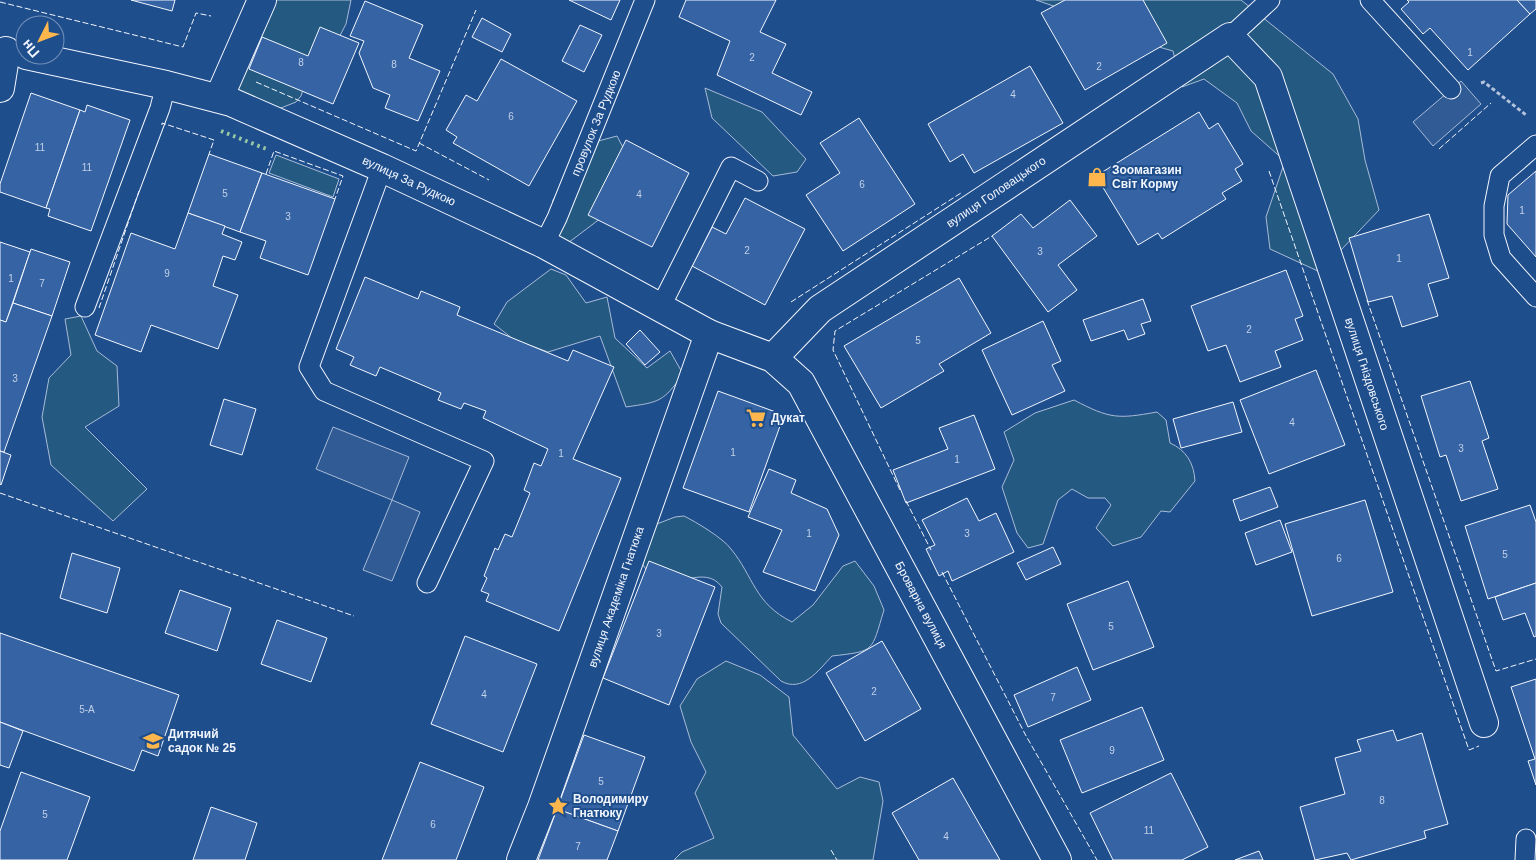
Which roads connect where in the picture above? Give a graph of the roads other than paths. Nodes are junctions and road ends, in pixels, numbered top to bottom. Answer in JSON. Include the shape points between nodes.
{"nodes":[{"id":1,"x":262,"y":0,"type":"edge"},
{"id":2,"x":645,"y":0,"type":"edge"},
{"id":3,"x":1270,"y":0,"type":"edge"},
{"id":4,"x":1370,"y":0,"type":"edge"},
{"id":5,"x":1230,"y":37,"type":"junction"},
{"id":6,"x":14,"y":52,"type":"edge"},
{"id":7,"x":166,"y":85,"type":"junction"},
{"id":8,"x":0,"y":88,"type":"edge"},
{"id":9,"x":1450,"y":90,"type":"road end"},
{"id":10,"x":219,"y":98,"type":"junction"},
{"id":11,"x":1536,"y":146,"type":"edge"},
{"id":12,"x":382,"y":168,"type":"junction"},
{"id":13,"x":758,"y":181,"type":"dead end"},
{"id":14,"x":544,"y":244,"type":"junction"},
{"id":15,"x":1536,"y":297,"type":"edge"},
{"id":16,"x":86,"y":307,"type":"dead end"},
{"id":17,"x":660,"y":308,"type":"junction"},
{"id":18,"x":708,"y":334,"type":"junction"},
{"id":19,"x":773,"y":358,"type":"junction"},
{"id":20,"x":427,"y":583,"type":"dead end"},
{"id":21,"x":1484,"y":724,"type":"dead end"},
{"id":22,"x":1526,"y":839,"type":"dead end"},
{"id":23,"x":522,"y":860,"type":"edge"},
{"id":24,"x":1057,"y":860,"type":"edge"},
{"id":25,"x":1525,"y":860,"type":"edge"}],
"edges":[{"from":1,"to":10,"type":"street"},
{"from":2,"to":14,"type":"lane","name":"провулок За Рудкою"},
{"from":3,"to":5,"type":"lane"},
{"from":4,"to":9,"type":"lane"},
{"from":5,"to":19,"type":"street","name":"вулиця Головацького","via":[[820,309]]},
{"from":5,"to":21,"type":"street","name":"вулиця Гніздовського","via":[[1268,78]]},
{"from":6,"to":7,"type":"street","name":"вулиця За Рудкою"},
{"from":6,"to":8,"type":"street"},
{"from":7,"to":10,"type":"street","name":"вулиця За Рудкою"},
{"from":7,"to":16,"type":"lane"},
{"from":10,"to":12,"type":"street","name":"вулиця За Рудкою"},
{"from":11,"to":15,"type":"lane","via":[[1500,176],[1494,206],[1494,235],[1501,258]]},
{"from":12,"to":14,"type":"street","name":"вулиця За Рудкою"},
{"from":12,"to":20,"type":"lane","via":[[309,367],[324,391],[484,461]]},
{"from":13,"to":17,"type":"lane","via":[[731,167]]},
{"from":14,"to":17,"type":"street","name":"вулиця За Рудкою"},
{"from":17,"to":18,"type":"street","name":"вулиця За Рудкою"},
{"from":18,"to":19,"type":"street","name":"вулиця За Рудкою"},
{"from":18,"to":23,"type":"street","name":"вулиця Академіка Гнатюка"},
{"from":19,"to":24,"type":"street","name":"Броварна вулиця","via":[[801,383]]},
{"from":22,"to":25,"type":"lane"}]}
